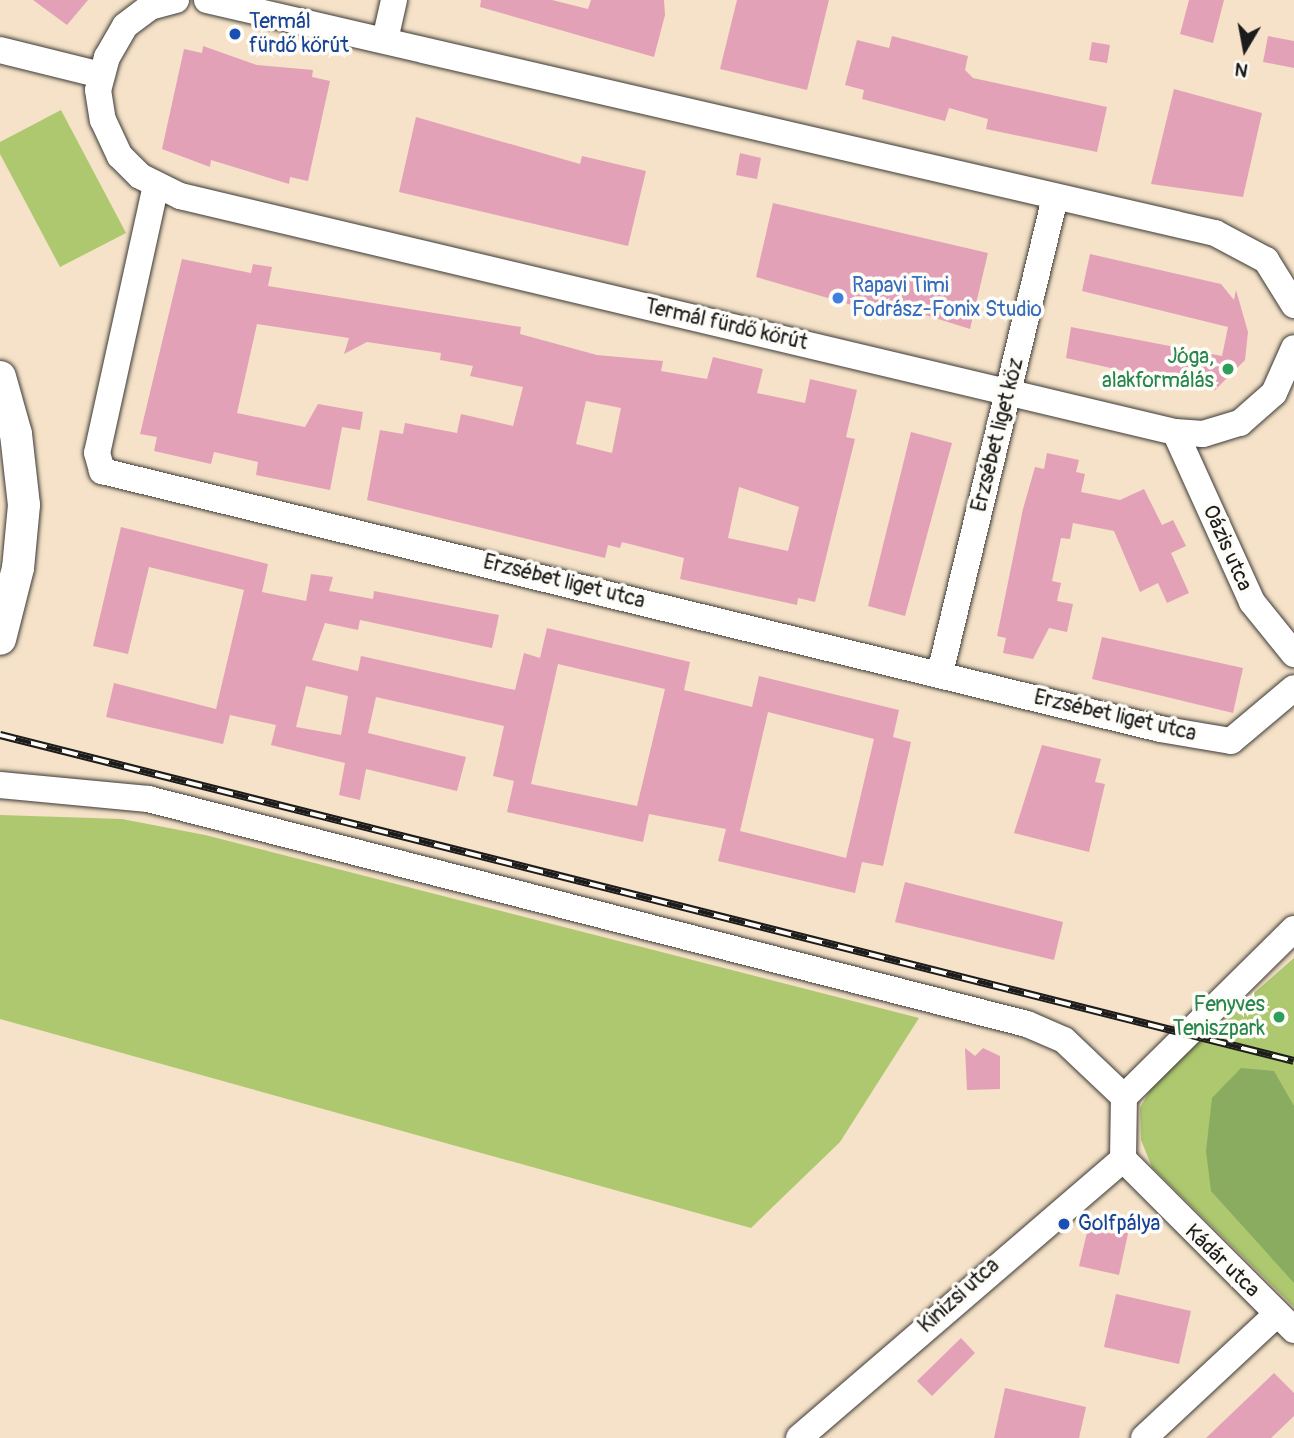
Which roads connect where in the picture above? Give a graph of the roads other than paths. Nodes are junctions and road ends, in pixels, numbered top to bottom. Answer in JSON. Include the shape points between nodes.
{"nodes":[{"id":1,"x":176,"y":0,"type":"edge"},
{"id":2,"x":207,"y":0,"type":"edge"},
{"id":3,"x":394,"y":0,"type":"edge"},
{"id":4,"x":385,"y":40,"type":"junction"},
{"id":5,"x":0,"y":50,"type":"edge"},
{"id":6,"x":101,"y":75,"type":"junction"},
{"id":7,"x":156,"y":185,"type":"junction"},
{"id":8,"x":1055,"y":197,"type":"junction"},
{"id":9,"x":1286,"y":264,"type":"edge"},
{"id":10,"x":1294,"y":305,"type":"edge"},
{"id":11,"x":1294,"y":348,"type":"edge"},
{"id":12,"x":0,"y":377,"type":"edge"},
{"id":13,"x":1009,"y":392,"type":"junction"},
{"id":14,"x":1175,"y":432,"type":"junction"},
{"id":15,"x":0,"y":639,"type":"edge"},
{"id":16,"x":1294,"y":654,"type":"edge"},
{"id":17,"x":940,"y":673,"type":"junction"},
{"id":18,"x":1294,"y":688,"type":"edge"},
{"id":19,"x":0,"y":785,"type":"edge"},
{"id":20,"x":1294,"y":929,"type":"edge"},
{"id":21,"x":1124,"y":1097,"type":"junction"},
{"id":22,"x":1123,"y":1159,"type":"junction"},
{"id":23,"x":1285,"y":1322,"type":"edge"},
{"id":24,"x":799,"y":1438,"type":"edge"},
{"id":25,"x":1144,"y":1438,"type":"edge"}],
"edges":[{"from":1,"to":6,"type":"street","name":"Termál fürdő körút","via":[[150,8],[125,26]]},
{"from":2,"to":4,"type":"street"},
{"from":3,"to":4,"type":"street"},
{"from":4,"to":8,"type":"street"},
{"from":5,"to":6,"type":"street"},
{"from":6,"to":7,"type":"street","name":"Termál fürdő körút","via":[[99,103],[111,140],[131,168]]},
{"from":7,"to":13,"type":"street","name":"Termál fürdő körút","via":[[180,197]]},
{"from":7,"to":17,"type":"street","name":"Erzsébet liget utca","via":[[97,453],[102,471]]},
{"from":8,"to":9,"type":"street","via":[[1215,233]]},
{"from":8,"to":13,"type":"street","name":"Erzsébet liget köz"},
{"from":9,"to":10,"type":"street"},
{"from":11,"to":14,"type":"street","name":"Termál fürdő körút","via":[[1274,393],[1240,423],[1203,434]]},
{"from":12,"to":15,"type":"street","via":[[16,434],[23,505],[18,568]]},
{"from":13,"to":14,"type":"street","name":"Termál fürdő körút"},
{"from":13,"to":17,"type":"street","name":"Erzsébet liget köz"},
{"from":14,"to":16,"type":"street","name":"Oázis utca","via":[[1252,602]]},
{"from":17,"to":18,"type":"street","name":"Erzsébet liget utca","via":[[1136,724],[1231,741]]},
{"from":19,"to":21,"type":"street","via":[[148,799],[1027,1024],[1064,1040]]},
{"from":20,"to":21,"type":"street"},
{"from":21,"to":22,"type":"street"},
{"from":22,"to":23,"type":"street","name":"Kádár utca"},
{"from":22,"to":24,"type":"street","name":"Kinizsi utca"},
{"from":23,"to":25,"type":"street"}]}
